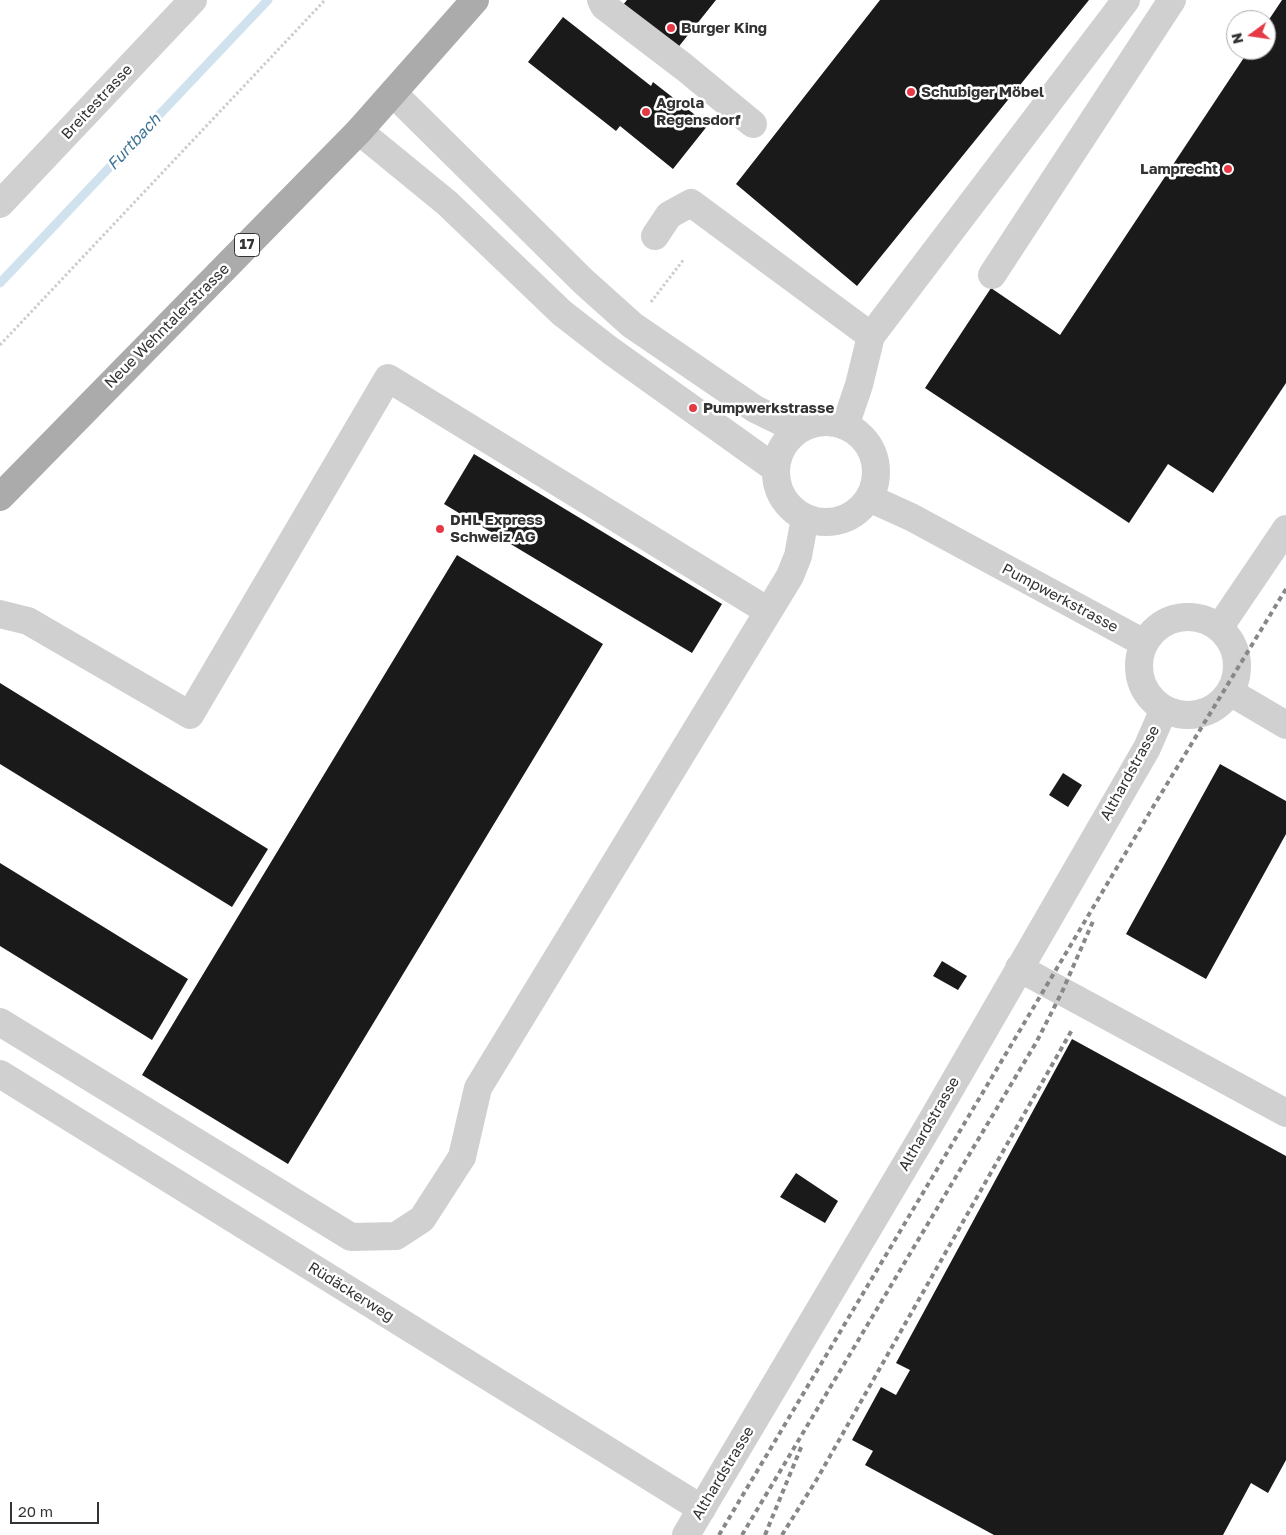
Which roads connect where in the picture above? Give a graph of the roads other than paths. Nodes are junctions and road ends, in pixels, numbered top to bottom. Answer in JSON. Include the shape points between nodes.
{"nodes":[{"id":1,"x":193,"y":0,"type":"edge"},
{"id":2,"x":475,"y":0,"type":"edge"},
{"id":3,"x":601,"y":0,"type":"edge"},
{"id":4,"x":1126,"y":0,"type":"edge"},
{"id":5,"x":1172,"y":0,"type":"edge"},
{"id":6,"x":394,"y":93,"type":"junction"},
{"id":7,"x":753,"y":124,"type":"dead end"},
{"id":8,"x":359,"y":131,"type":"junction"},
{"id":9,"x":0,"y":204,"type":"edge"},
{"id":10,"x":655,"y":236,"type":"dead end"},
{"id":11,"x":992,"y":275,"type":"dead end"},
{"id":12,"x":871,"y":336,"type":"junction"},
{"id":13,"x":845,"y":426,"type":"junction"},
{"id":14,"x":798,"y":430,"type":"junction"},
{"id":15,"x":776,"y":469,"type":"junction"},
{"id":16,"x":0,"y":497,"type":"edge"},
{"id":17,"x":869,"y":498,"type":"junction"},
{"id":18,"x":805,"y":518,"type":"junction"},
{"id":19,"x":1286,"y":529,"type":"edge"},
{"id":20,"x":768,"y":610,"type":"junction"},
{"id":21,"x":0,"y":614,"type":"edge"},
{"id":22,"x":1219,"y":628,"type":"junction"},
{"id":23,"x":1144,"y":643,"type":"junction"},
{"id":24,"x":1230,"y":692,"type":"junction"},
{"id":25,"x":1164,"y":710,"type":"junction"},
{"id":26,"x":1286,"y":725,"type":"edge"},
{"id":27,"x":1019,"y":968,"type":"junction"},
{"id":28,"x":0,"y":1022,"type":"edge"},
{"id":29,"x":0,"y":1074,"type":"edge"},
{"id":30,"x":1286,"y":1113,"type":"edge"},
{"id":31,"x":702,"y":1509,"type":"junction"},
{"id":32,"x":686,"y":1535,"type":"edge"}],
"edges":[{"from":1,"to":9,"type":"street","name":"Breitestrasse"},
{"from":2,"to":6,"type":"main road","name":"Neue Wehntalerstrasse","number":"17"},
{"from":3,"to":7,"type":"street","via":[[604,6]]},
{"from":4,"to":12,"type":"street"},
{"from":5,"to":11,"type":"street"},
{"from":6,"to":8,"type":"main road","name":"Neue Wehntalerstrasse","number":"17"},
{"from":6,"to":14,"type":"street","via":[[583,281],[632,325],[755,409]]},
{"from":8,"to":15,"type":"street","via":[[447,203],[562,313]]},
{"from":8,"to":16,"type":"main road","name":"Neue Wehntalerstrasse","number":"17"},
{"from":10,"to":12,"type":"street","via":[[669,215],[691,204]]},
{"from":12,"to":13,"type":"street"},
{"from":13,"to":14,"type":"street","via":[[821,422]]},
{"from":13,"to":17,"type":"street","via":[[860,435],[870,448],[876,465],[876,482]]},
{"from":14,"to":15,"type":"street","via":[[783,447]]},
{"from":15,"to":18,"type":"street","via":[[777,484],[783,498],[792,510]]},
{"from":17,"to":18,"type":"street","via":[[857,512],[841,520],[823,522]]},
{"from":17,"to":23,"type":"street","name":"Pumpwerkstrasse","via":[[911,516]]},
{"from":18,"to":20,"type":"street","via":[[798,556],[790,576]]},
{"from":19,"to":22,"type":"street"},
{"from":20,"to":21,"type":"street","via":[[388,378],[190,715],[28,621]]},
{"from":20,"to":28,"type":"street","via":[[478,1088],[462,1158],[422,1219],[396,1236],[351,1237]]},
{"from":22,"to":23,"type":"street","via":[[1199,618],[1178,618],[1158,627]]},
{"from":22,"to":24,"type":"street","via":[[1235,652],[1236,674]]},
{"from":23,"to":25,"type":"street","via":[[1139,658],[1143,687]]},
{"from":24,"to":25,"type":"street","via":[[1218,705],[1202,714],[1182,715]]},
{"from":24,"to":26,"type":"street"},
{"from":25,"to":27,"type":"street","name":"Althardstrasse","via":[[1148,748]]},
{"from":27,"to":30,"type":"street"},
{"from":27,"to":31,"type":"street","name":"Althardstrasse"},
{"from":29,"to":31,"type":"street","name":"Rüdäckerweg"},
{"from":31,"to":32,"type":"street","name":"Althardstrasse"}]}
